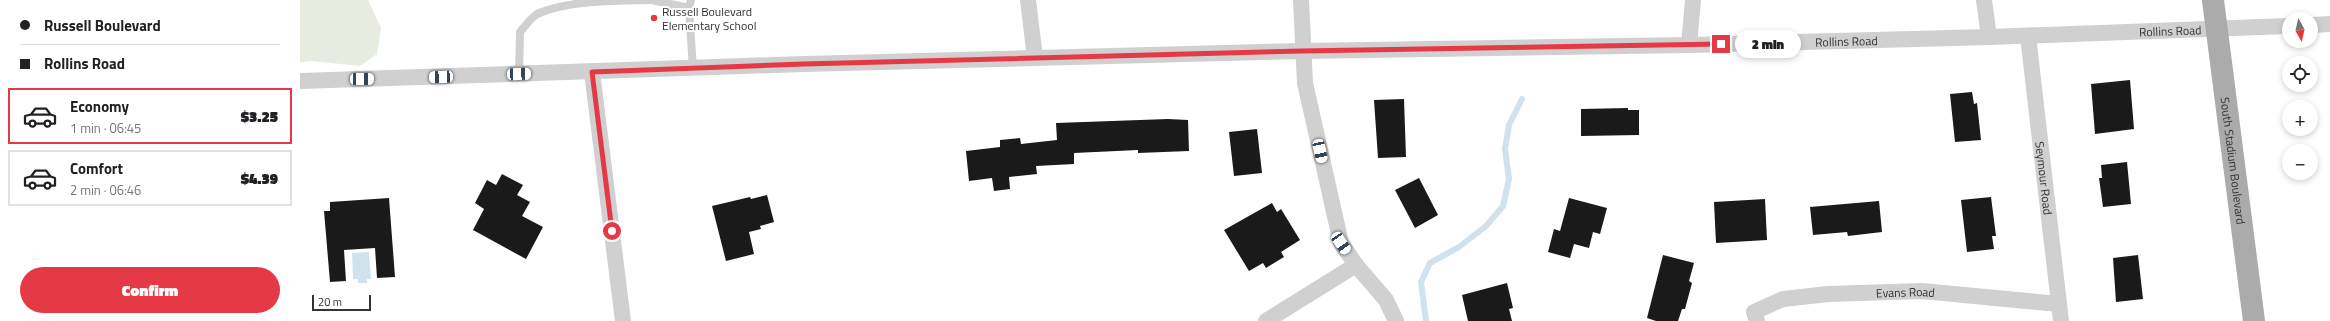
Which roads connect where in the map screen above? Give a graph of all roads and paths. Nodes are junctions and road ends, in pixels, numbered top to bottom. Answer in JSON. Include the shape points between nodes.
{"nodes":[{"id":1,"x":651,"y":0,"type":"edge"},
{"id":2,"x":1028,"y":0,"type":"edge"},
{"id":3,"x":1301,"y":0,"type":"edge"},
{"id":4,"x":1693,"y":0,"type":"edge"},
{"id":5,"x":1984,"y":0,"type":"edge"},
{"id":6,"x":2213,"y":0,"type":"edge"},
{"id":7,"x":690,"y":4,"type":"edge"},
{"id":8,"x":2330,"y":24,"type":"edge"},
{"id":9,"x":2318,"y":25,"type":"edge"},
{"id":10,"x":2282,"y":26,"type":"edge"},
{"id":11,"x":2217,"y":28,"type":"junction"},
{"id":12,"x":2028,"y":36,"type":"junction"},
{"id":13,"x":1989,"y":37,"type":"junction"},
{"id":14,"x":1689,"y":45,"type":"junction"},
{"id":15,"x":1302,"y":51,"type":"junction"},
{"id":16,"x":1035,"y":58,"type":"junction"},
{"id":17,"x":693,"y":68,"type":"junction"},
{"id":18,"x":592,"y":72,"type":"junction"},
{"id":19,"x":519,"y":74,"type":"junction"},
{"id":20,"x":300,"y":81,"type":"edge"},
{"id":21,"x":1356,"y":265,"type":"junction"},
{"id":22,"x":2059,"y":304,"type":"junction"},
{"id":23,"x":1756,"y":316,"type":"edge"},
{"id":24,"x":623,"y":321,"type":"edge"},
{"id":25,"x":1266,"y":321,"type":"edge"},
{"id":26,"x":1396,"y":321,"type":"edge"},
{"id":27,"x":2061,"y":321,"type":"edge"},
{"id":28,"x":2254,"y":321,"type":"edge"}],
"edges":[{"from":1,"to":7,"type":"lane"},
{"from":1,"to":19,"type":"lane","via":[[571,2],[557,4],[536,15],[520,32]]},
{"from":2,"to":16,"type":"street"},
{"from":3,"to":15,"type":"street"},
{"from":4,"to":14,"type":"street"},
{"from":5,"to":13,"type":"street"},
{"from":6,"to":11,"type":"main road","name":"South Stadium Boulevard"},
{"from":7,"to":17,"type":"lane"},
{"from":8,"to":9,"type":"street"},
{"from":10,"to":11,"type":"street","name":"Rollins Road"},
{"from":11,"to":12,"type":"street","name":"Rollins Road"},
{"from":11,"to":28,"type":"main road","name":"South Stadium Boulevard"},
{"from":12,"to":13,"type":"street","name":"Rollins Road"},
{"from":12,"to":22,"type":"street","name":"Seymour Road"},
{"from":13,"to":14,"type":"street","name":"Rollins Road"},
{"from":14,"to":15,"type":"street","name":"Rollins Road"},
{"from":15,"to":16,"type":"street","name":"Rollins Road"},
{"from":15,"to":21,"type":"street","via":[[1305,83],[1341,243]]},
{"from":16,"to":17,"type":"street","name":"Rollins Road"},
{"from":17,"to":18,"type":"street","name":"Rollins Road"},
{"from":18,"to":19,"type":"street","name":"Rollins Road"},
{"from":18,"to":24,"type":"street"},
{"from":19,"to":20,"type":"street","name":"Rollins Road"},
{"from":21,"to":25,"type":"street"},
{"from":21,"to":26,"type":"street","via":[[1386,300]]},
{"from":22,"to":23,"type":"street","name":"Evans Road","via":[[1922,291],[1828,294],[1783,299]]},
{"from":22,"to":27,"type":"street","name":"Seymour Road"}]}
